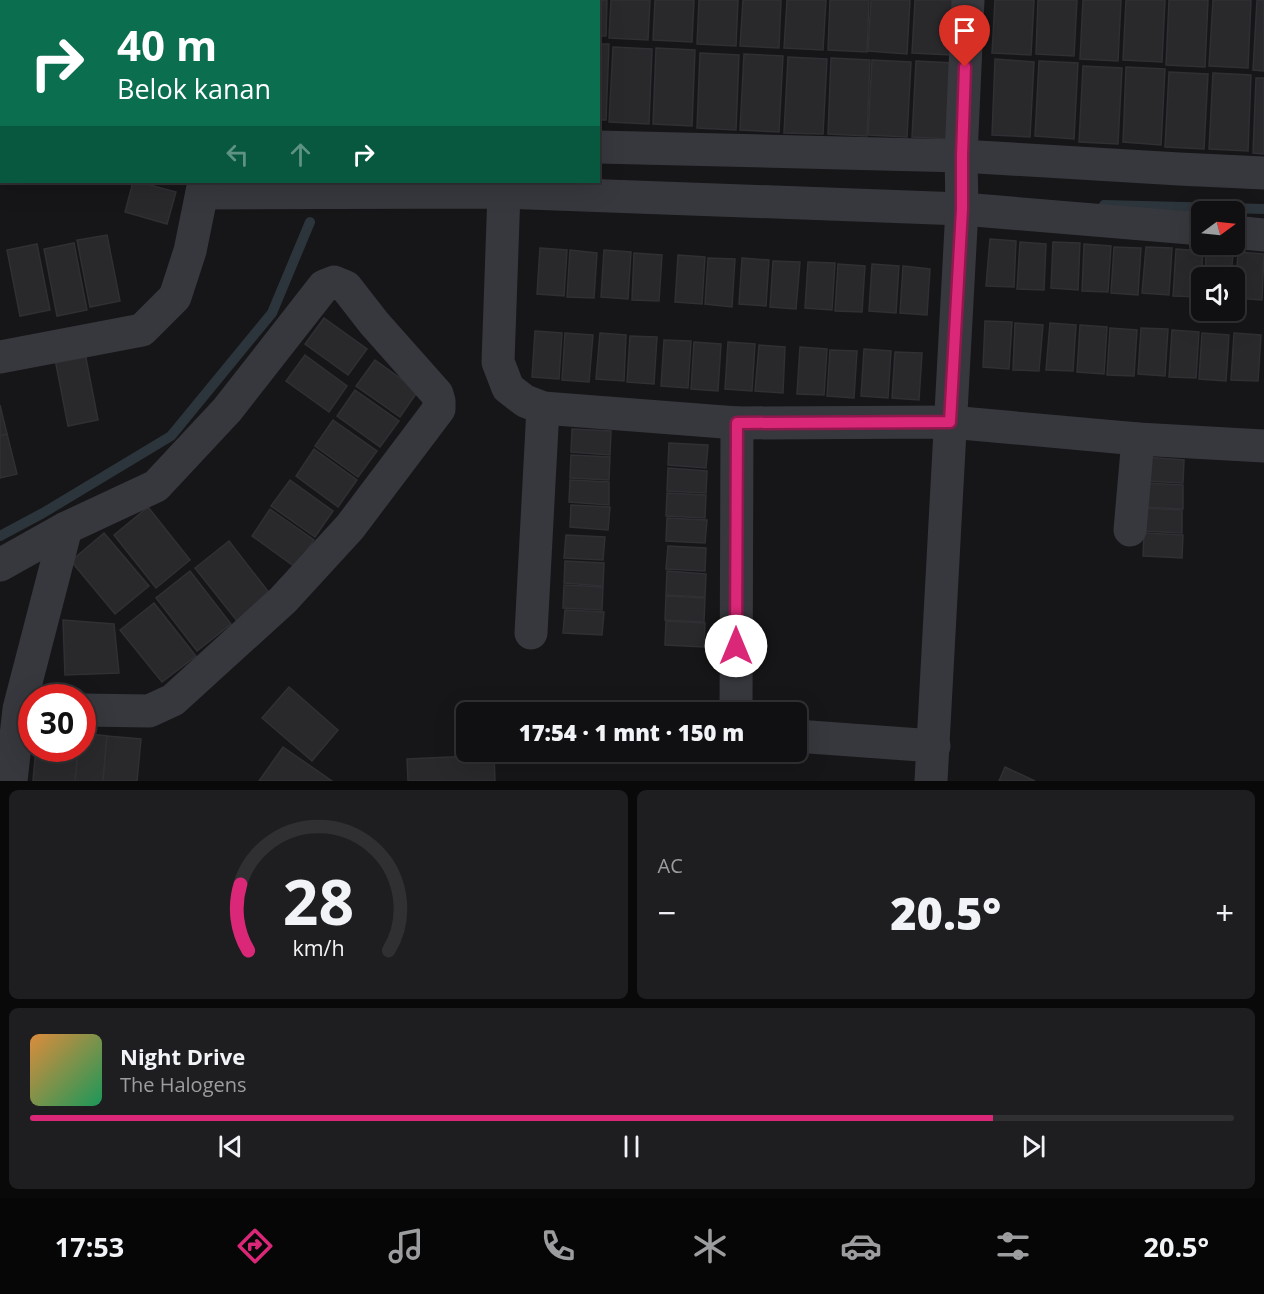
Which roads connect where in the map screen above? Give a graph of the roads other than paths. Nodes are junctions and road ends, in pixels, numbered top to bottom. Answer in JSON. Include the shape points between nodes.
{"nodes":[{"id":1,"x":968,"y":0,"type":"edge"},
{"id":2,"x":600,"y":147,"type":"edge"},
{"id":3,"x":1264,"y":173,"type":"edge"},
{"id":4,"x":962,"y":182,"type":"junction"},
{"id":5,"x":203,"y":187,"type":"edge"},
{"id":6,"x":260,"y":187,"type":"edge"},
{"id":7,"x":504,"y":192,"type":"junction"},
{"id":8,"x":1191,"y":228,"type":"edge"},
{"id":9,"x":1245,"y":233,"type":"edge"},
{"id":10,"x":1264,"y":235,"type":"edge"},
{"id":11,"x":0,"y":357,"type":"edge"},
{"id":12,"x":543,"y":408,"type":"junction"},
{"id":13,"x":950,"y":422,"type":"junction"},
{"id":14,"x":737,"y":423,"type":"junction"},
{"id":15,"x":1138,"y":439,"type":"junction"},
{"id":16,"x":1264,"y":446,"type":"edge"},
{"id":17,"x":66,"y":528,"type":"junction"},
{"id":18,"x":1130,"y":530,"type":"dead end"},
{"id":19,"x":0,"y":565,"type":"edge"},
{"id":20,"x":531,"y":633,"type":"dead end"},
{"id":21,"x":31,"y":684,"type":"edge"},
{"id":22,"x":736,"y":702,"type":"edge"},
{"id":23,"x":96,"y":710,"type":"edge"},
{"id":24,"x":18,"y":736,"type":"edge"},
{"id":25,"x":807,"y":737,"type":"edge"},
{"id":26,"x":934,"y":746,"type":"junction"},
{"id":27,"x":7,"y":779,"type":"edge"},
{"id":28,"x":931,"y":781,"type":"edge"}],
"edges":[{"from":1,"to":4,"type":"street"},
{"from":2,"to":4,"type":"street"},
{"from":3,"to":4,"type":"street","via":[[1179,169]]},
{"from":4,"to":7,"type":"street"},
{"from":4,"to":8,"type":"street"},
{"from":4,"to":13,"type":"street"},
{"from":5,"to":6,"type":"street"},
{"from":5,"to":11,"type":"street","via":[[190,251],[175,297],[142,330]]},
{"from":6,"to":7,"type":"street"},
{"from":7,"to":12,"type":"street","via":[[498,363],[508,388]]},
{"from":9,"to":10,"type":"street"},
{"from":12,"to":14,"type":"street"},
{"from":12,"to":20,"type":"street"},
{"from":13,"to":14,"type":"street"},
{"from":13,"to":15,"type":"street"},
{"from":13,"to":26,"type":"street"},
{"from":14,"to":22,"type":"street"},
{"from":15,"to":16,"type":"street"},
{"from":15,"to":18,"type":"street"},
{"from":17,"to":19,"type":"street"},
{"from":17,"to":21,"type":"street"},
{"from":17,"to":23,"type":"street","via":[[156,486],[227,410],[324,286],[334,282],[346,287],[437,394],[439,409],[350,527],[283,600],[173,699],[149,711]]},
{"from":24,"to":27,"type":"street"},
{"from":25,"to":26,"type":"street"},
{"from":26,"to":28,"type":"street"}]}
